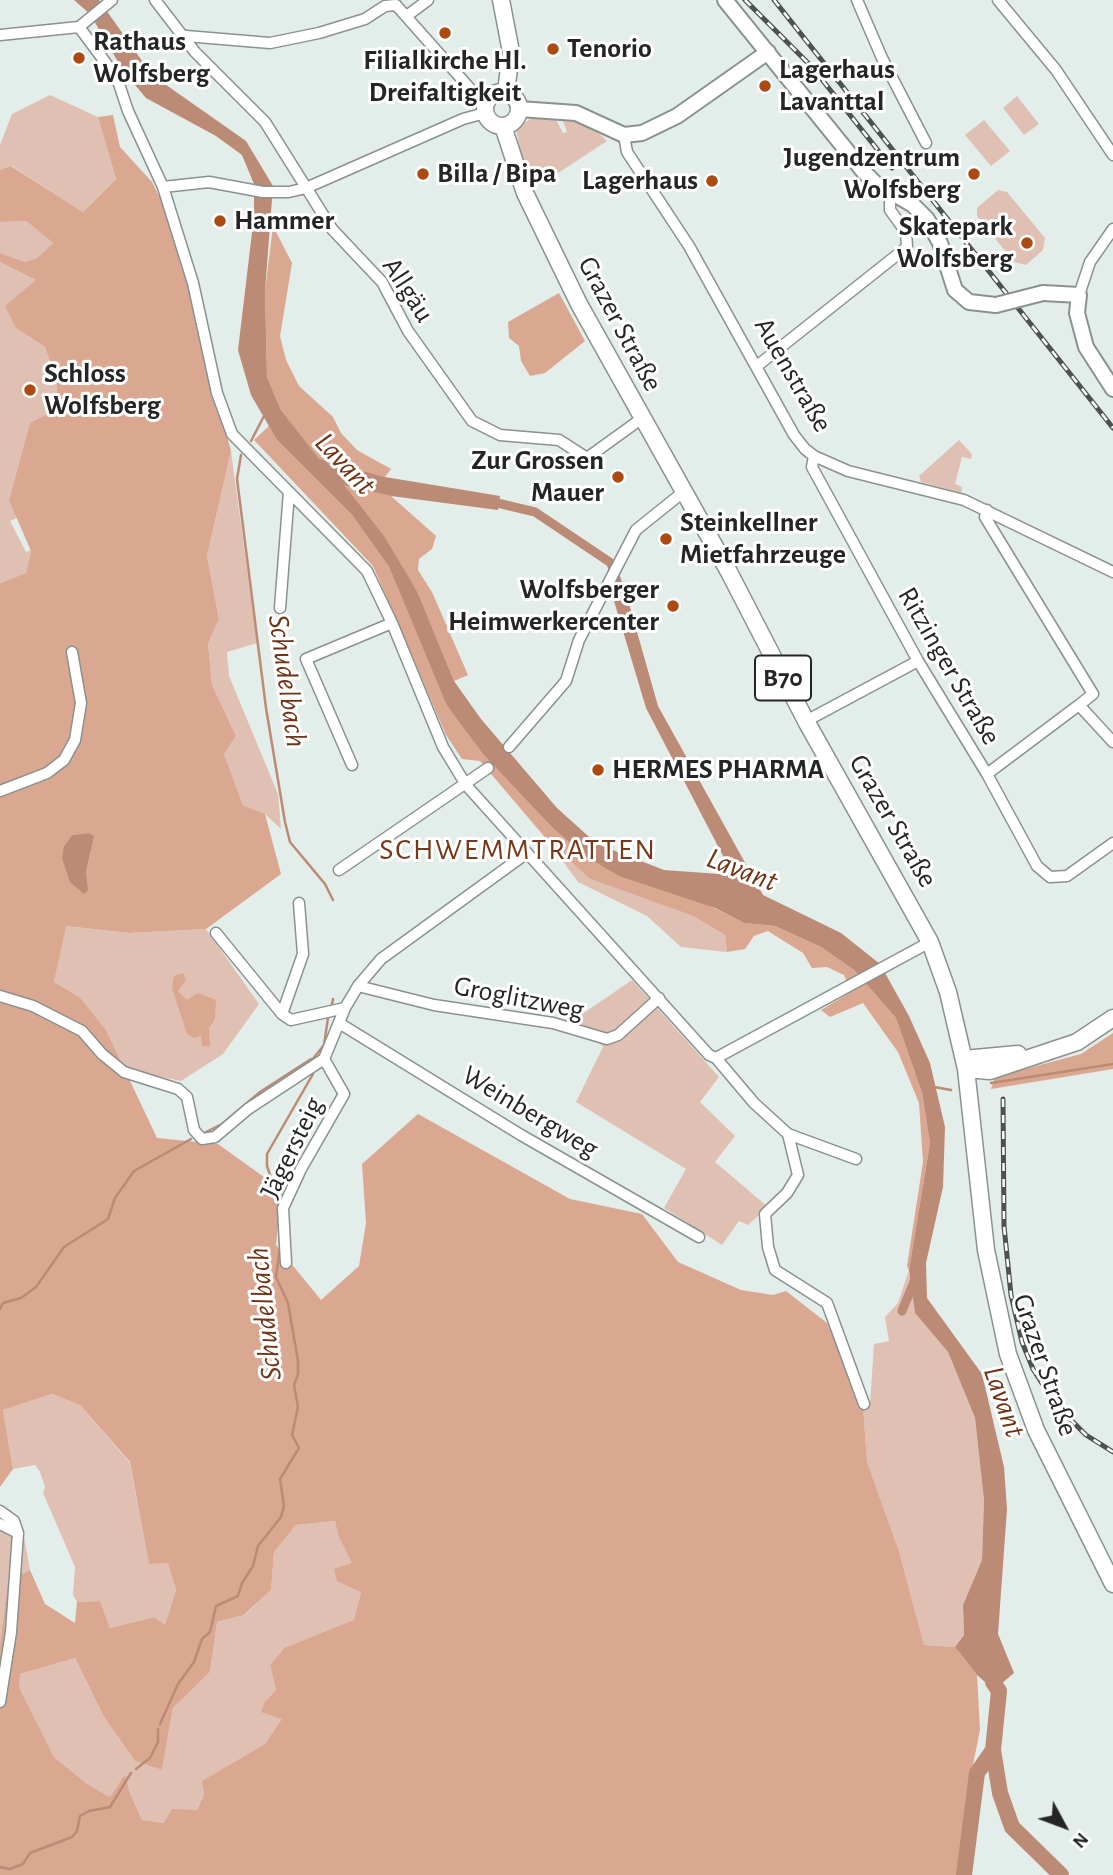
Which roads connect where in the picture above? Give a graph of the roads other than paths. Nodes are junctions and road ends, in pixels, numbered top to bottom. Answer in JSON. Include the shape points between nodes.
{"nodes":[{"id":1,"x":155,"y":0,"type":"edge"},
{"id":2,"x":428,"y":0,"type":"edge"},
{"id":3,"x":501,"y":0,"type":"edge"},
{"id":4,"x":725,"y":0,"type":"edge"},
{"id":5,"x":857,"y":0,"type":"edge"},
{"id":6,"x":998,"y":0,"type":"edge"},
{"id":7,"x":110,"y":2,"type":"edge"},
{"id":8,"x":383,"y":3,"type":"edge"},
{"id":9,"x":408,"y":15,"type":"junction"},
{"id":10,"x":79,"y":27,"type":"junction"},
{"id":11,"x":0,"y":35,"type":"edge"},
{"id":12,"x":186,"y":36,"type":"junction"},
{"id":13,"x":768,"y":52,"type":"junction"},
{"id":14,"x":506,"y":92,"type":"junction"},
{"id":15,"x":485,"y":107,"type":"junction"},
{"id":16,"x":519,"y":109,"type":"junction"},
{"id":17,"x":503,"y":126,"type":"junction"},
{"id":18,"x":624,"y":135,"type":"junction"},
{"id":19,"x":926,"y":144,"type":"dead end"},
{"id":20,"x":1113,"y":155,"type":"edge"},
{"id":21,"x":163,"y":187,"type":"junction"},
{"id":22,"x":306,"y":188,"type":"junction"},
{"id":23,"x":890,"y":192,"type":"junction"},
{"id":24,"x":1113,"y":229,"type":"edge"},
{"id":25,"x":1079,"y":295,"type":"junction"},
{"id":26,"x":757,"y":366,"type":"junction"},
{"id":27,"x":1113,"y":389,"type":"edge"},
{"id":28,"x":641,"y":419,"type":"junction"},
{"id":29,"x":814,"y":456,"type":"junction"},
{"id":30,"x":289,"y":492,"type":"junction"},
{"id":31,"x":682,"y":493,"type":"junction"},
{"id":32,"x":987,"y":510,"type":"junction"},
{"id":33,"x":1113,"y":572,"type":"edge"},
{"id":34,"x":280,"y":607,"type":"dead end"},
{"id":35,"x":393,"y":622,"type":"junction"},
{"id":36,"x":72,"y":652,"type":"dead end"},
{"id":37,"x":918,"y":661,"type":"junction"},
{"id":38,"x":1079,"y":705,"type":"junction"},
{"id":39,"x":806,"y":721,"type":"junction"},
{"id":40,"x":1113,"y":742,"type":"edge"},
{"id":41,"x":509,"y":747,"type":"dead end"},
{"id":42,"x":352,"y":765,"type":"dead end"},
{"id":43,"x":488,"y":768,"type":"dead end"},
{"id":44,"x":987,"y":774,"type":"junction"},
{"id":45,"x":466,"y":785,"type":"junction"},
{"id":46,"x":0,"y":791,"type":"edge"},
{"id":47,"x":1113,"y":843,"type":"edge"},
{"id":48,"x":527,"y":853,"type":"junction"},
{"id":49,"x":339,"y":870,"type":"dead end"},
{"id":50,"x":299,"y":903,"type":"dead end"},
{"id":51,"x":216,"y":933,"type":"dead end"},
{"id":52,"x":930,"y":942,"type":"junction"},
{"id":53,"x":358,"y":986,"type":"junction"},
{"id":54,"x":0,"y":996,"type":"edge"},
{"id":55,"x":659,"y":998,"type":"junction"},
{"id":56,"x":345,"y":1008,"type":"junction"},
{"id":57,"x":282,"y":1014,"type":"junction"},
{"id":58,"x":1113,"y":1018,"type":"edge"},
{"id":59,"x":339,"y":1023,"type":"junction"},
{"id":60,"x":1048,"y":1052,"type":"junction"},
{"id":61,"x":716,"y":1058,"type":"junction"},
{"id":62,"x":324,"y":1059,"type":"junction"},
{"id":63,"x":965,"y":1064,"type":"junction"},
{"id":64,"x":990,"y":1071,"type":"junction"},
{"id":65,"x":788,"y":1134,"type":"junction"},
{"id":66,"x":973,"y":1138,"type":"junction"},
{"id":67,"x":856,"y":1159,"type":"dead end"},
{"id":68,"x":699,"y":1237,"type":"dead end"},
{"id":69,"x":286,"y":1263,"type":"dead end"},
{"id":70,"x":864,"y":1404,"type":"dead end"},
{"id":71,"x":0,"y":1511,"type":"edge"},
{"id":72,"x":0,"y":1524,"type":"edge"},
{"id":73,"x":18,"y":1533,"type":"junction"},
{"id":74,"x":1113,"y":1584,"type":"edge"},
{"id":75,"x":0,"y":1702,"type":"edge"}],
"edges":[{"from":1,"to":12,"type":"street","name":"Allgäu"},
{"from":2,"to":9,"type":"street"},
{"from":3,"to":14,"type":"main road","via":[[511,52]]},
{"from":4,"to":13,"type":"street"},
{"from":5,"to":19,"type":"street"},
{"from":6,"to":20,"type":"street","via":[[1056,70]]},
{"from":7,"to":10,"type":"street"},
{"from":8,"to":9,"type":"street","via":[[396,5]]},
{"from":8,"to":12,"type":"street","via":[[365,19],[270,43]]},
{"from":9,"to":15,"type":"street"},
{"from":10,"to":11,"type":"street"},
{"from":10,"to":21,"type":"street","via":[[117,78]]},
{"from":12,"to":22,"type":"street","name":"Allgäu","via":[[195,52],[265,122]]},
{"from":13,"to":18,"type":"street","via":[[677,116],[642,133]]},
{"from":13,"to":23,"type":"street","via":[[864,172]]},
{"from":14,"to":15,"type":"main road","via":[[495,93]]},
{"from":14,"to":16,"type":"main road","via":[[516,98]]},
{"from":15,"to":17,"type":"main road","via":[[491,123]]},
{"from":15,"to":22,"type":"street"},
{"from":16,"to":17,"type":"main road","via":[[514,121]]},
{"from":16,"to":18,"type":"street","via":[[576,113]]},
{"from":17,"to":28,"type":"main road","name":"Grazer Straße","number":"B70","via":[[542,233]]},
{"from":18,"to":26,"type":"street","name":"Auenstraße","via":[[627,152],[690,246]]},
{"from":21,"to":22,"type":"street","via":[[209,182],[263,192]]},
{"from":21,"to":30,"type":"street","via":[[193,283],[225,419],[242,446]]},
{"from":22,"to":28,"type":"street","name":"Allgäu","via":[[332,229],[382,282],[408,331],[464,413],[491,432],[559,440],[587,458]]},
{"from":23,"to":25,"type":"street","bridge":true,"via":[[913,205],[933,227],[951,283],[961,297],[978,305],[996,305],[1043,293]]},
{"from":23,"to":26,"type":"street","via":[[890,210],[909,239],[903,252]]},
{"from":24,"to":25,"type":"street","via":[[1090,262]]},
{"from":25,"to":27,"type":"street","via":[[1077,313],[1086,347]]},
{"from":26,"to":29,"type":"street","name":"Auenstraße","via":[[794,435]]},
{"from":28,"to":31,"type":"main road","name":"Grazer Straße","number":"B70"},
{"from":29,"to":32,"type":"street","name":"Auenstraße","via":[[848,471]]},
{"from":29,"to":37,"type":"street","name":"Ritzinger Straße","via":[[812,467]]},
{"from":30,"to":34,"type":"street"},
{"from":30,"to":35,"type":"street","via":[[367,571]]},
{"from":31,"to":39,"type":"main road","name":"Grazer Straße","number":"B70","via":[[729,572]]},
{"from":31,"to":41,"type":"street","via":[[636,530],[576,647],[566,681]]},
{"from":32,"to":33,"type":"street","name":"Auenstraße"},
{"from":32,"to":38,"type":"street","via":[[985,517],[1093,694]]},
{"from":35,"to":42,"type":"street","via":[[306,659]]},
{"from":35,"to":45,"type":"street","via":[[443,747]]},
{"from":36,"to":46,"type":"street","via":[[81,703],[75,740],[64,760],[47,773]]},
{"from":37,"to":39,"type":"street"},
{"from":37,"to":44,"type":"street","name":"Ritzinger Straße"},
{"from":38,"to":40,"type":"street"},
{"from":38,"to":44,"type":"street"},
{"from":39,"to":52,"type":"main road","name":"Grazer Straße","number":"B70"},
{"from":43,"to":45,"type":"street"},
{"from":44,"to":47,"type":"street","name":"Ritzinger Straße","via":[[1037,866],[1050,877],[1067,876]]},
{"from":45,"to":48,"type":"street"},
{"from":45,"to":49,"type":"street"},
{"from":48,"to":53,"type":"street","via":[[381,959]]},
{"from":48,"to":55,"type":"street"},
{"from":50,"to":57,"type":"street","via":[[303,954]]},
{"from":51,"to":57,"type":"street"},
{"from":52,"to":61,"type":"street"},
{"from":52,"to":63,"type":"main road","name":"Grazer Straße","number":"B70","via":[[948,992]]},
{"from":53,"to":55,"type":"street","name":"Groglitzweg","via":[[434,1005],[553,1023],[607,1039],[618,1035]]},
{"from":53,"to":56,"type":"street"},
{"from":54,"to":62,"type":"street","via":[[33,1006],[82,1031],[124,1072],[178,1088],[187,1097],[194,1130],[202,1139],[215,1137],[248,1109]]},
{"from":55,"to":61,"type":"street"},
{"from":56,"to":57,"type":"street","via":[[291,1020]]},
{"from":56,"to":59,"type":"street"},
{"from":58,"to":60,"type":"main road","via":[[1077,1042]]},
{"from":59,"to":62,"type":"street"},
{"from":59,"to":68,"type":"street","name":"Weinbergweg"},
{"from":60,"to":63,"type":"main road"},
{"from":60,"to":64,"type":"main road"},
{"from":61,"to":65,"type":"street"},
{"from":62,"to":69,"type":"street","name":"Jägersteig","via":[[344,1094],[301,1168],[284,1208]]},
{"from":63,"to":64,"type":"main road"},
{"from":63,"to":66,"type":"main road","name":"Grazer Straße","number":"B70"},
{"from":64,"to":66,"type":"main road","via":[[979,1086]]},
{"from":65,"to":67,"type":"street"},
{"from":65,"to":70,"type":"street","via":[[799,1175],[765,1214],[768,1247],[775,1270],[827,1303]]},
{"from":66,"to":74,"type":"main road","name":"Grazer Straße","number":"B70","via":[[993,1293],[1008,1354],[1045,1449]]},
{"from":71,"to":73,"type":"street","via":[[14,1521]]},
{"from":72,"to":73,"type":"street"},
{"from":73,"to":75,"type":"street","via":[[11,1632]]}]}
